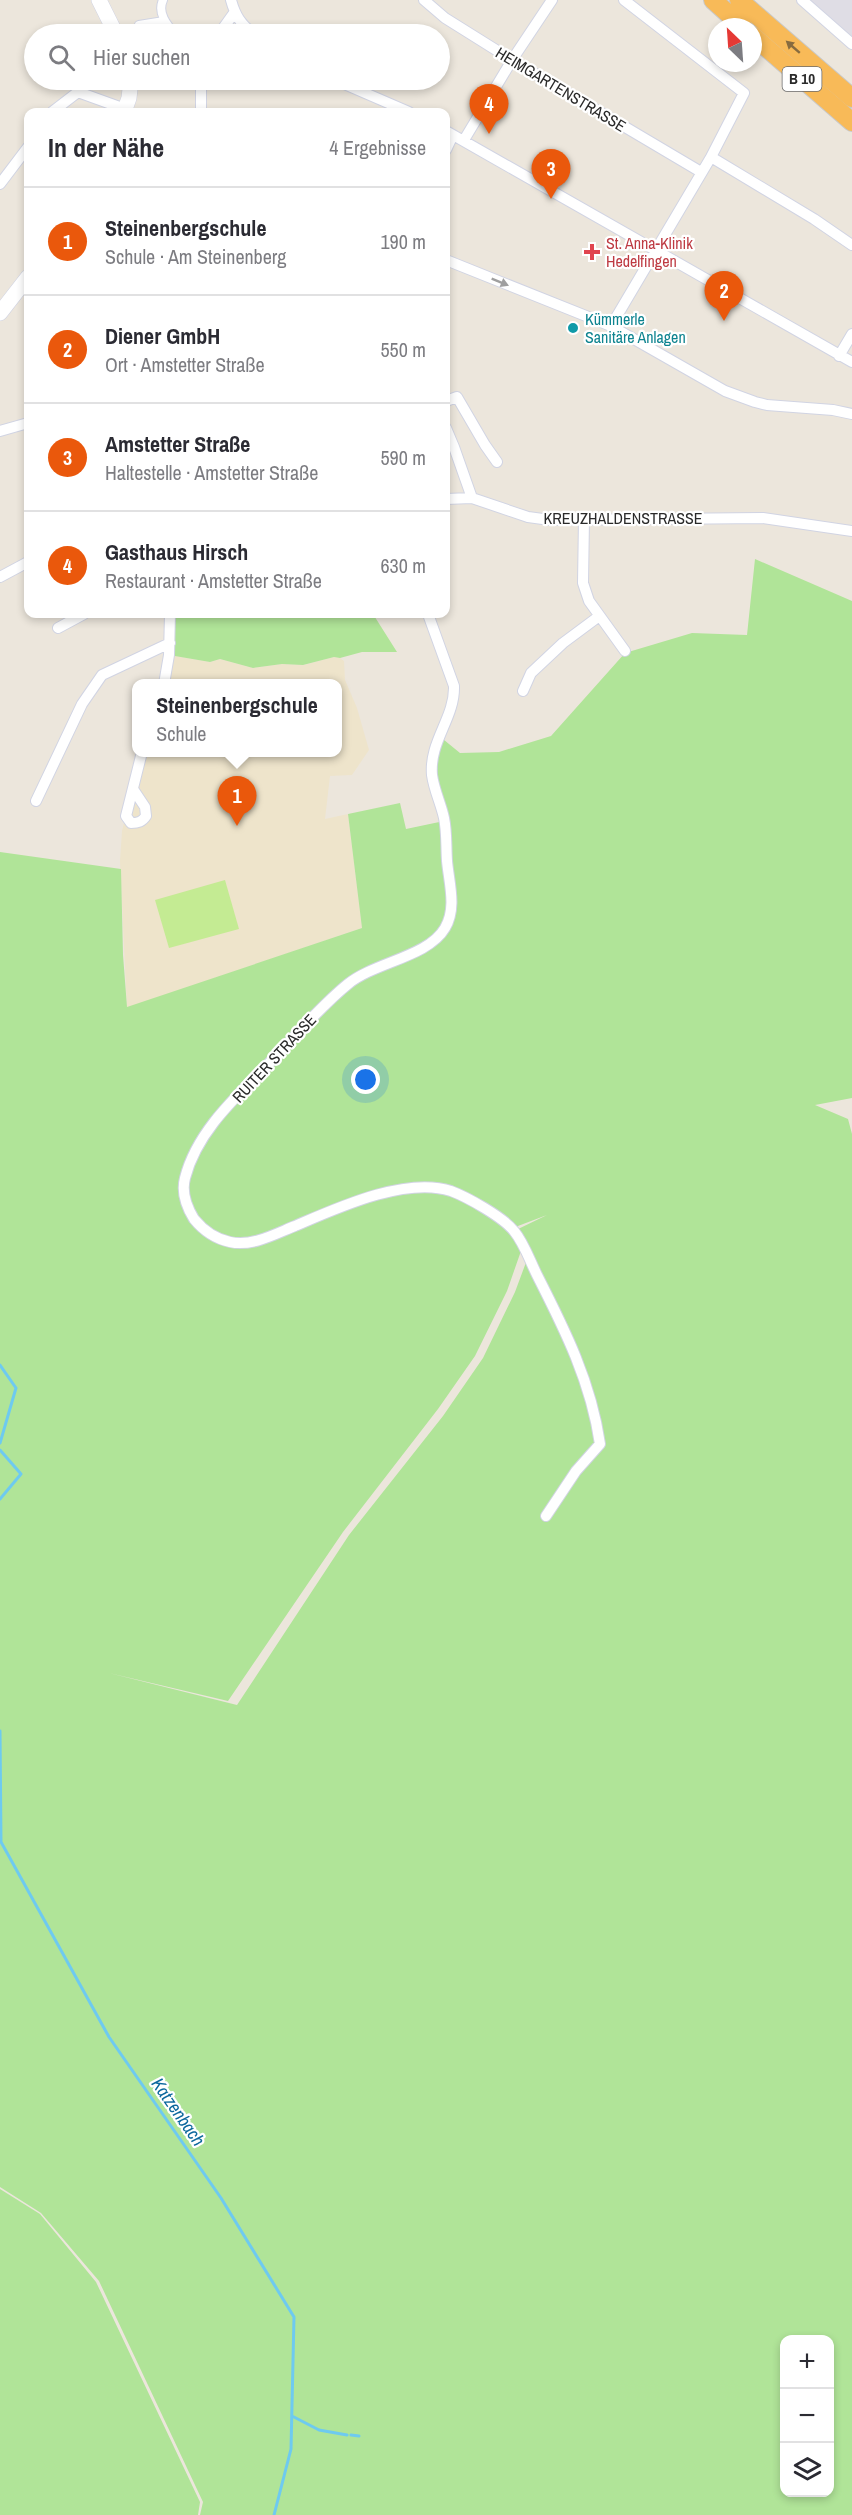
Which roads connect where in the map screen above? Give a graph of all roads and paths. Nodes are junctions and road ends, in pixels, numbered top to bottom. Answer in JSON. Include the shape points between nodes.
{"nodes":[{"id":1,"x":99,"y":0,"type":"edge"},
{"id":2,"x":164,"y":0,"type":"edge"},
{"id":3,"x":231,"y":0,"type":"edge"},
{"id":4,"x":424,"y":0,"type":"edge"},
{"id":5,"x":552,"y":0,"type":"edge"},
{"id":6,"x":624,"y":0,"type":"edge"},
{"id":7,"x":713,"y":0,"type":"edge"},
{"id":8,"x":739,"y":0,"type":"edge"},
{"id":9,"x":756,"y":0,"type":"edge"},
{"id":10,"x":802,"y":0,"type":"edge"},
{"id":11,"x":234,"y":14,"type":"junction"},
{"id":12,"x":733,"y":18,"type":"edge"},
{"id":13,"x":751,"y":18,"type":"edge"},
{"id":14,"x":759,"y":18,"type":"edge"},
{"id":15,"x":164,"y":21,"type":"junction"},
{"id":16,"x":111,"y":24,"type":"edge"},
{"id":17,"x":145,"y":24,"type":"edge"},
{"id":18,"x":167,"y":24,"type":"edge"},
{"id":19,"x":226,"y":24,"type":"edge"},
{"id":20,"x":242,"y":24,"type":"edge"},
{"id":21,"x":762,"y":32,"type":"edge"},
{"id":22,"x":762,"y":33,"type":"edge"},
{"id":23,"x":852,"y":44,"type":"edge"},
{"id":24,"x":512,"y":60,"type":"junction"},
{"id":25,"x":128,"y":90,"type":"edge"},
{"id":26,"x":201,"y":90,"type":"edge"},
{"id":27,"x":358,"y":90,"type":"edge"},
{"id":28,"x":852,"y":98,"type":"edge"},
{"id":29,"x":57,"y":108,"type":"edge"},
{"id":30,"x":117,"y":108,"type":"edge"},
{"id":31,"x":125,"y":108,"type":"edge"},
{"id":32,"x":201,"y":108,"type":"edge"},
{"id":33,"x":400,"y":108,"type":"edge"},
{"id":34,"x":852,"y":122,"type":"edge"},
{"id":35,"x":454,"y":135,"type":"edge"},
{"id":36,"x":24,"y":152,"type":"edge"},
{"id":37,"x":711,"y":157,"type":"junction"},
{"id":38,"x":701,"y":172,"type":"junction"},
{"id":39,"x":0,"y":184,"type":"edge"},
{"id":40,"x":852,"y":245,"type":"edge"},
{"id":41,"x":656,"y":251,"type":"junction"},
{"id":42,"x":450,"y":262,"type":"edge"},
{"id":43,"x":24,"y":282,"type":"edge"},
{"id":44,"x":0,"y":313,"type":"edge"},
{"id":45,"x":611,"y":326,"type":"junction"},
{"id":46,"x":852,"y":334,"type":"edge"},
{"id":47,"x":839,"y":356,"type":"junction"},
{"id":48,"x":852,"y":363,"type":"edge"},
{"id":49,"x":450,"y":400,"type":"edge"},
{"id":50,"x":852,"y":414,"type":"edge"},
{"id":51,"x":24,"y":424,"type":"edge"},
{"id":52,"x":0,"y":431,"type":"edge"},
{"id":53,"x":450,"y":438,"type":"edge"},
{"id":54,"x":497,"y":462,"type":"dead end"},
{"id":55,"x":472,"y":498,"type":"junction"},
{"id":56,"x":450,"y":499,"type":"edge"},
{"id":57,"x":584,"y":519,"type":"junction"},
{"id":58,"x":852,"y":531,"type":"edge"},
{"id":59,"x":24,"y":564,"type":"edge"},
{"id":60,"x":0,"y":578,"type":"edge"},
{"id":61,"x":598,"y":617,"type":"junction"},
{"id":62,"x":77,"y":618,"type":"edge"},
{"id":63,"x":170,"y":618,"type":"edge"},
{"id":64,"x":429,"y":618,"type":"edge"},
{"id":65,"x":58,"y":628,"type":"dead end"},
{"id":66,"x":170,"y":643,"type":"junction"},
{"id":67,"x":625,"y":651,"type":"dead end"},
{"id":68,"x":165,"y":679,"type":"edge"},
{"id":69,"x":523,"y":691,"type":"dead end"},
{"id":70,"x":141,"y":757,"type":"edge"},
{"id":71,"x":133,"y":789,"type":"dead end"},
{"id":72,"x":36,"y":801,"type":"dead end"},
{"id":73,"x":546,"y":1516,"type":"dead end"}],
"edges":[{"from":1,"to":16,"type":"main road"},
{"from":2,"to":15,"type":"street"},
{"from":3,"to":11,"type":"street"},
{"from":4,"to":24,"type":"street","name":"HEIMGARTENSTRASSE","via":[[445,18]]},
{"from":5,"to":24,"type":"street"},
{"from":6,"to":37,"type":"street","via":[[744,93]]},
{"from":7,"to":12,"type":"highway"},
{"from":8,"to":13,"type":"highway","number":"B 10"},
{"from":9,"to":14,"type":"highway","number":"B 10"},
{"from":10,"to":23,"type":"street"},
{"from":11,"to":19,"type":"street"},
{"from":11,"to":20,"type":"street"},
{"from":15,"to":17,"type":"street"},
{"from":15,"to":18,"type":"street"},
{"from":28,"to":21,"type":"highway","number":"B 10","one_way":true},
{"from":22,"to":34,"type":"highway","number":"B 10"},
{"from":24,"to":35,"type":"street"},
{"from":24,"to":38,"type":"street","name":"HEIMGARTENSTRASSE"},
{"from":25,"to":31,"type":"main road"},
{"from":26,"to":32,"type":"street"},
{"from":27,"to":33,"type":"street"},
{"from":29,"to":30,"type":"street","via":[[78,92]]},
{"from":35,"to":41,"type":"street"},
{"from":36,"to":39,"type":"street"},
{"from":37,"to":38,"type":"street"},
{"from":37,"to":40,"type":"street"},
{"from":38,"to":41,"type":"street"},
{"from":41,"to":45,"type":"street"},
{"from":41,"to":47,"type":"street"},
{"from":42,"to":45,"type":"street","one_way":true},
{"from":43,"to":44,"type":"main road"},
{"from":45,"to":50,"type":"street","via":[[725,391],[755,402]]},
{"from":46,"to":47,"type":"street"},
{"from":47,"to":48,"type":"street"},
{"from":49,"to":54,"type":"street","via":[[457,397]]},
{"from":51,"to":52,"type":"street"},
{"from":53,"to":55,"type":"street"},
{"from":55,"to":56,"type":"street"},
{"from":55,"to":57,"type":"street","name":"KREUZHALDENSTRASSE","via":[[528,518]]},
{"from":57,"to":58,"type":"street","name":"KREUZHALDENSTRASSE","via":[[763,518]]},
{"from":57,"to":61,"type":"street","via":[[584,583]]},
{"from":59,"to":60,"type":"street"},
{"from":61,"to":67,"type":"street"},
{"from":61,"to":69,"type":"street","via":[[531,673]]},
{"from":62,"to":65,"type":"street"},
{"from":63,"to":66,"type":"street"},
{"from":64,"to":73,"type":"street","name":"RUITER STRASSE","via":[[454,698],[432,757],[432,778],[445,821],[451,896],[446,927],[424,947],[351,981],[317,1012],[220,1114],[196,1152],[185,1178],[184,1193],[187,1208],[198,1224],[213,1236],[232,1243],[263,1240],[378,1195],[432,1187],[456,1193],[514,1231],[577,1357],[596,1416],[600,1443]]},
{"from":66,"to":68,"type":"street"},
{"from":66,"to":72,"type":"street","via":[[102,675],[82,704]]},
{"from":70,"to":71,"type":"street"}]}
